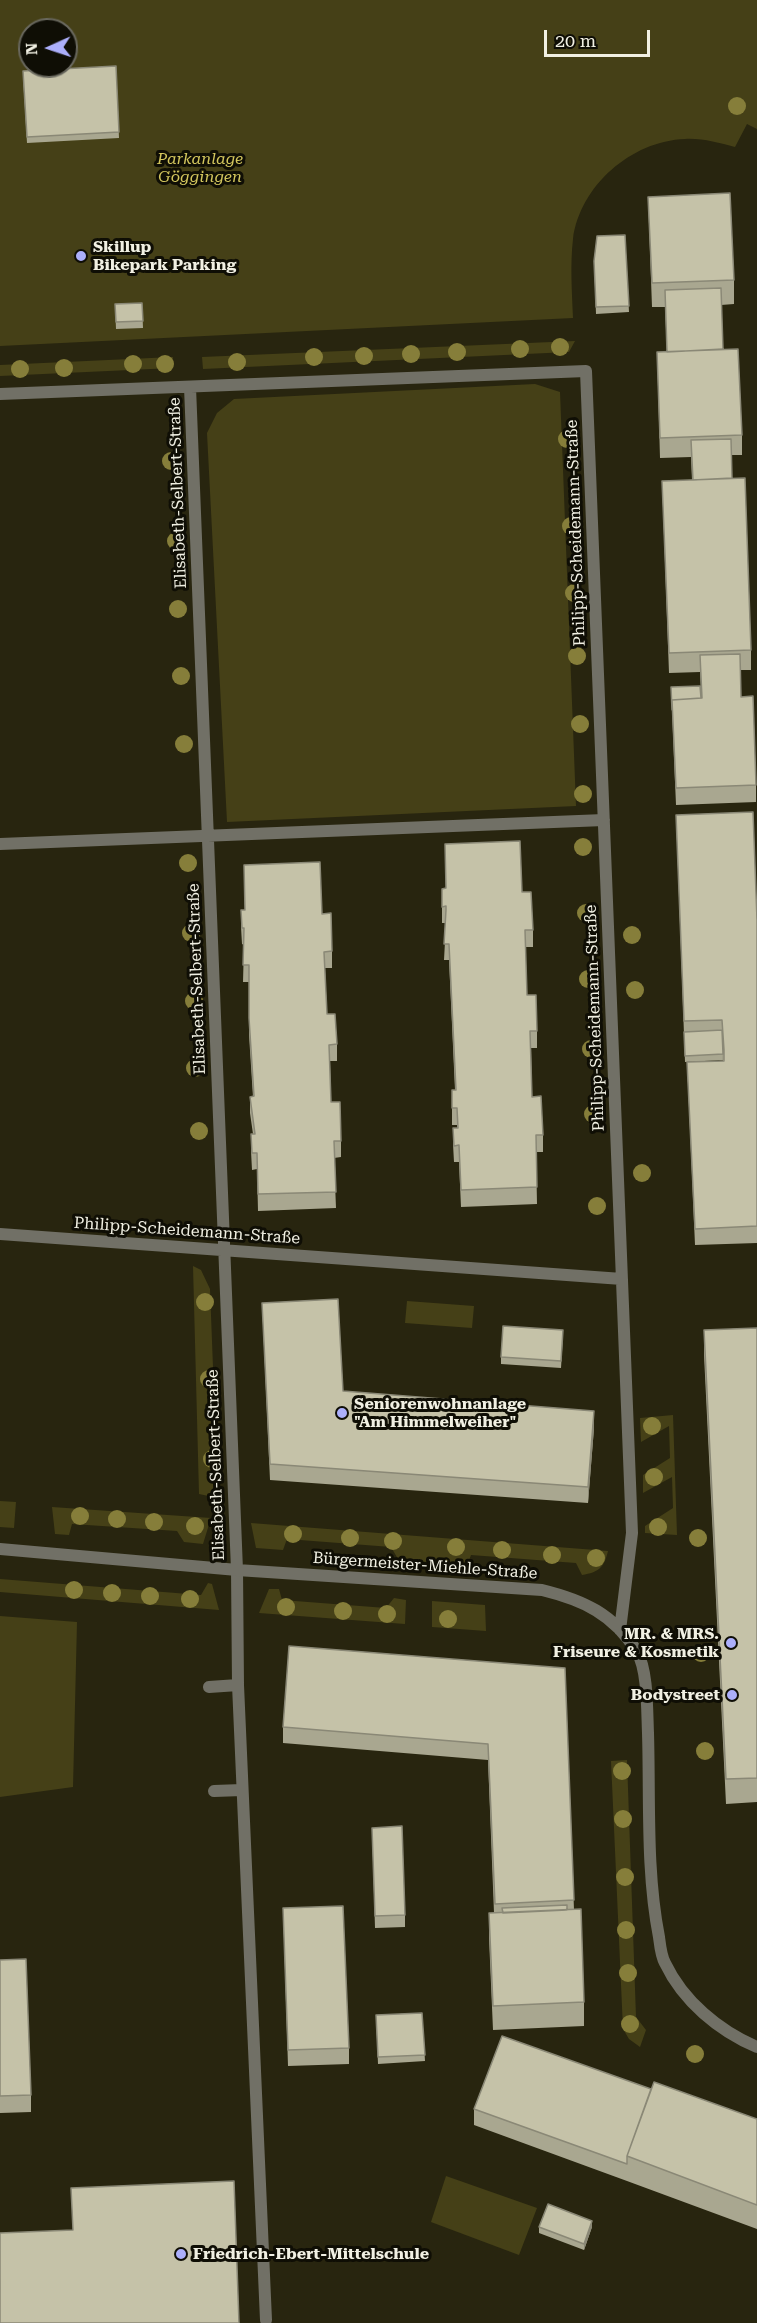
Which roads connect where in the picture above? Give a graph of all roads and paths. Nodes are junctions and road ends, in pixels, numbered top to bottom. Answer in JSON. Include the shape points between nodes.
{"nodes":[{"id":1,"x":190,"y":387,"type":"junction"},
{"id":2,"x":0,"y":394,"type":"edge"},
{"id":3,"x":604,"y":820,"type":"junction"},
{"id":4,"x":208,"y":836,"type":"junction"},
{"id":5,"x":0,"y":844,"type":"edge"},
{"id":6,"x":0,"y":1234,"type":"edge"},
{"id":7,"x":224,"y":1250,"type":"junction"},
{"id":8,"x":622,"y":1279,"type":"junction"},
{"id":9,"x":0,"y":1549,"type":"edge"},
{"id":10,"x":237,"y":1570,"type":"junction"},
{"id":11,"x":620,"y":1630,"type":"junction"},
{"id":12,"x":238,"y":1685,"type":"junction"},
{"id":13,"x":209,"y":1687,"type":"dead end"},
{"id":14,"x":242,"y":1790,"type":"junction"},
{"id":15,"x":214,"y":1791,"type":"dead end"},
{"id":16,"x":757,"y":2047,"type":"edge"},
{"id":17,"x":266,"y":2320,"type":"dead end"}],
"edges":[{"from":1,"to":2,"type":"street","name":"Philipp-Scheidemann-Straße"},
{"from":1,"to":3,"type":"street","name":"Philipp-Scheidemann-Straße","via":[[586,371]]},
{"from":1,"to":4,"type":"street","name":"Elisabeth-Selbert-Straße"},
{"from":3,"to":4,"type":"street"},
{"from":3,"to":8,"type":"street","name":"Philipp-Scheidemann-Straße"},
{"from":4,"to":5,"type":"street"},
{"from":4,"to":7,"type":"street","name":"Elisabeth-Selbert-Straße"},
{"from":6,"to":7,"type":"street","name":"Philipp-Scheidemann-Straße"},
{"from":7,"to":8,"type":"street","name":"Philipp-Scheidemann-Straße"},
{"from":7,"to":10,"type":"street","name":"Elisabeth-Selbert-Straße"},
{"from":8,"to":11,"type":"street","name":"Philipp-Scheidemann-Straße","via":[[633,1546]]},
{"from":9,"to":10,"type":"street","name":"Bürgermeister-Miehle-Straße"},
{"from":10,"to":11,"type":"street","name":"Bürgermeister-Miehle-Straße","via":[[542,1590],[579,1599]]},
{"from":10,"to":12,"type":"street","name":"Elisabeth-Selbert-Straße"},
{"from":11,"to":16,"type":"street","name":"Bürgermeister-Miehle-Straße","via":[[639,1654],[645,1687],[653,1910],[664,1962],[690,1999],[716,2025]]},
{"from":12,"to":13,"type":"street"},
{"from":12,"to":14,"type":"street","name":"Elisabeth-Selbert-Straße"},
{"from":14,"to":15,"type":"street"},
{"from":14,"to":17,"type":"street","name":"Elisabeth-Selbert-Straße"}]}
